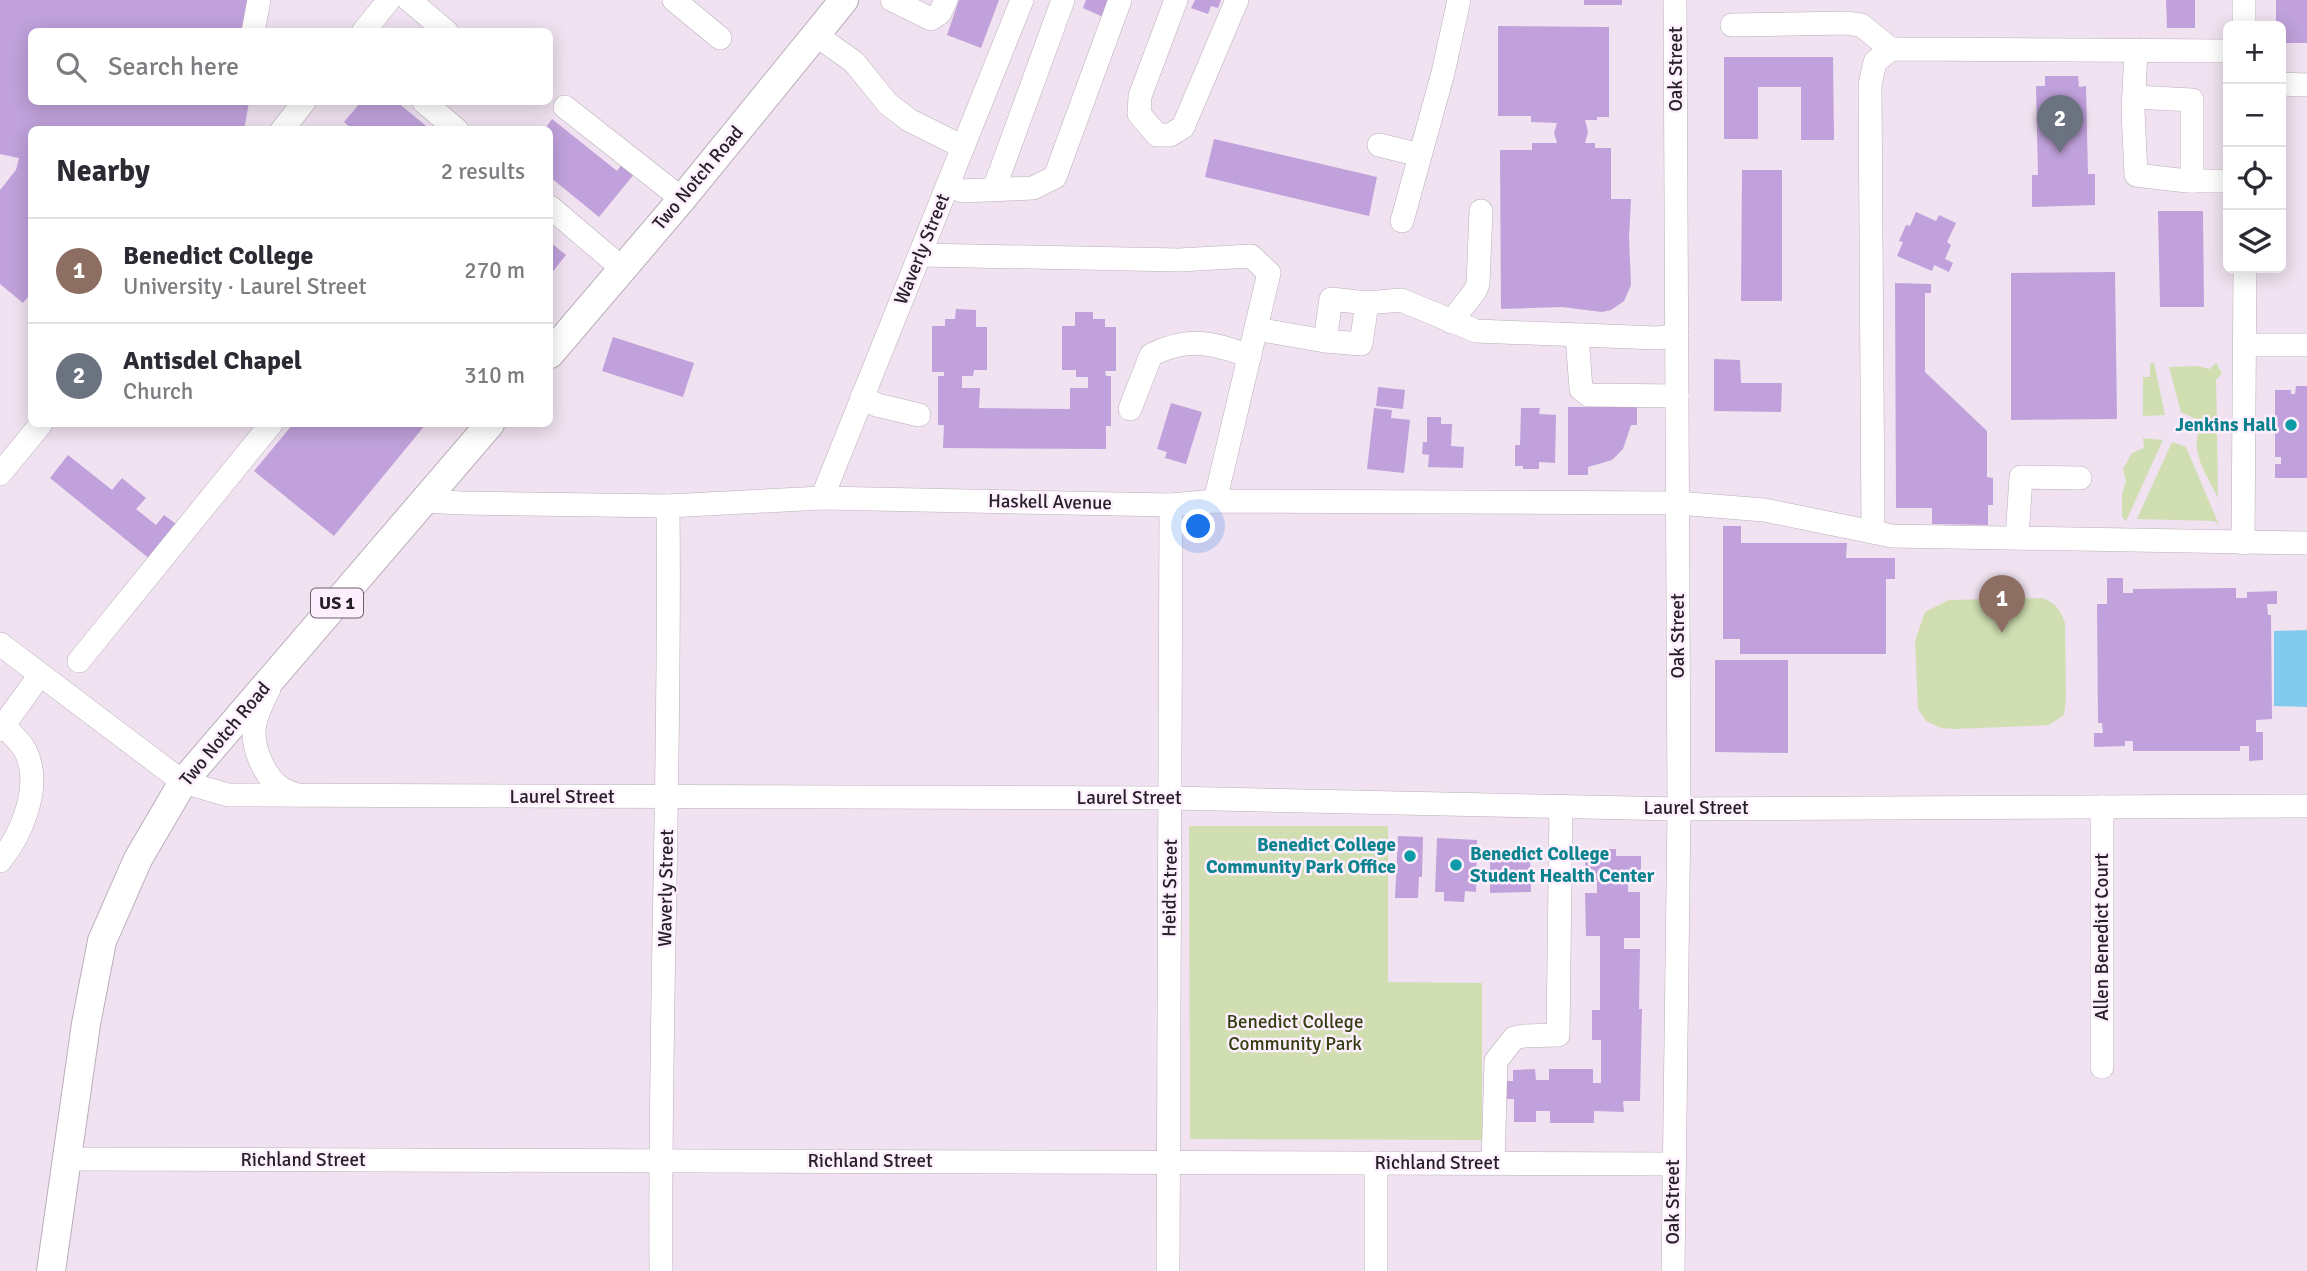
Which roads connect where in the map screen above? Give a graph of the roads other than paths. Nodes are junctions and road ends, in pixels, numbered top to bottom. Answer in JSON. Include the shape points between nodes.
{"nodes":[{"id":1,"x":259,"y":0,"type":"edge"},
{"id":2,"x":389,"y":0,"type":"edge"},
{"id":3,"x":409,"y":0,"type":"edge"},
{"id":4,"x":674,"y":0,"type":"edge"},
{"id":5,"x":844,"y":0,"type":"edge"},
{"id":6,"x":891,"y":0,"type":"edge"},
{"id":7,"x":946,"y":0,"type":"edge"},
{"id":8,"x":1023,"y":0,"type":"edge"},
{"id":9,"x":1063,"y":0,"type":"edge"},
{"id":10,"x":1120,"y":0,"type":"edge"},
{"id":11,"x":1176,"y":0,"type":"edge"},
{"id":12,"x":1237,"y":0,"type":"edge"},
{"id":13,"x":1459,"y":0,"type":"edge"},
{"id":14,"x":1675,"y":0,"type":"edge"},
{"id":15,"x":2244,"y":0,"type":"edge"},
{"id":16,"x":2244,"y":21,"type":"edge"},
{"id":17,"x":1732,"y":25,"type":"dead end"},
{"id":18,"x":254,"y":28,"type":"edge"},
{"id":19,"x":365,"y":28,"type":"edge"},
{"id":20,"x":442,"y":28,"type":"edge"},
{"id":21,"x":816,"y":35,"type":"junction"},
{"id":22,"x":720,"y":38,"type":"dead end"},
{"id":23,"x":1891,"y":49,"type":"junction"},
{"id":24,"x":2136,"y":50,"type":"junction"},
{"id":25,"x":2223,"y":51,"type":"edge"},
{"id":26,"x":2286,"y":84,"type":"edge"},
{"id":27,"x":2307,"y":85,"type":"edge"},
{"id":28,"x":2134,"y":97,"type":"junction"},
{"id":29,"x":302,"y":105,"type":"edge"},
{"id":30,"x":428,"y":105,"type":"edge"},
{"id":31,"x":565,"y":107,"type":"dead end"},
{"id":32,"x":285,"y":126,"type":"edge"},
{"id":33,"x":452,"y":126,"type":"edge"},
{"id":34,"x":1379,"y":145,"type":"dead end"},
{"id":35,"x":963,"y":147,"type":"junction"},
{"id":36,"x":1420,"y":155,"type":"junction"},
{"id":37,"x":2192,"y":181,"type":"junction"},
{"id":38,"x":2223,"y":181,"type":"edge"},
{"id":39,"x":948,"y":185,"type":"junction"},
{"id":40,"x":994,"y":189,"type":"junction"},
{"id":41,"x":681,"y":199,"type":"junction"},
{"id":42,"x":553,"y":210,"type":"edge"},
{"id":43,"x":1481,"y":211,"type":"dead end"},
{"id":44,"x":1402,"y":221,"type":"dead end"},
{"id":45,"x":920,"y":255,"type":"junction"},
{"id":46,"x":623,"y":269,"type":"junction"},
{"id":47,"x":2245,"y":273,"type":"edge"},
{"id":48,"x":1367,"y":303,"type":"junction"},
{"id":49,"x":1451,"y":322,"type":"junction"},
{"id":50,"x":1256,"y":329,"type":"junction"},
{"id":51,"x":1577,"y":336,"type":"junction"},
{"id":52,"x":1676,"y":336,"type":"junction"},
{"id":53,"x":1325,"y":341,"type":"junction"},
{"id":54,"x":2245,"y":345,"type":"junction"},
{"id":55,"x":2307,"y":345,"type":"edge"},
{"id":56,"x":553,"y":351,"type":"edge"},
{"id":57,"x":1250,"y":356,"type":"junction"},
{"id":58,"x":1677,"y":396,"type":"junction"},
{"id":59,"x":862,"y":397,"type":"junction"},
{"id":60,"x":1130,"y":409,"type":"dead end"},
{"id":61,"x":919,"y":415,"type":"dead end"},
{"id":62,"x":39,"y":427,"type":"edge"},
{"id":63,"x":269,"y":427,"type":"edge"},
{"id":64,"x":487,"y":427,"type":"edge"},
{"id":65,"x":0,"y":474,"type":"edge"},
{"id":66,"x":2080,"y":478,"type":"dead end"},
{"id":67,"x":1677,"y":497,"type":"junction"},
{"id":68,"x":821,"y":498,"type":"junction"},
{"id":69,"x":424,"y":500,"type":"junction"},
{"id":70,"x":1215,"y":501,"type":"junction"},
{"id":71,"x":1171,"y":505,"type":"junction"},
{"id":72,"x":668,"y":506,"type":"junction"},
{"id":73,"x":1872,"y":532,"type":"junction"},
{"id":74,"x":2017,"y":538,"type":"junction"},
{"id":75,"x":2243,"y":543,"type":"junction"},
{"id":76,"x":2307,"y":543,"type":"edge"},
{"id":77,"x":0,"y":644,"type":"edge"},
{"id":78,"x":79,"y":661,"type":"dead end"},
{"id":79,"x":278,"y":671,"type":"junction"},
{"id":80,"x":40,"y":675,"type":"junction"},
{"id":81,"x":2,"y":727,"type":"edge"},
{"id":82,"x":183,"y":782,"type":"junction"},
{"id":83,"x":300,"y":796,"type":"junction"},
{"id":84,"x":668,"y":798,"type":"junction"},
{"id":85,"x":1171,"y":798,"type":"junction"},
{"id":86,"x":1561,"y":806,"type":"junction"},
{"id":87,"x":2307,"y":806,"type":"edge"},
{"id":88,"x":2102,"y":807,"type":"junction"},
{"id":89,"x":1679,"y":809,"type":"junction"},
{"id":90,"x":0,"y":861,"type":"edge"},
{"id":91,"x":2102,"y":1067,"type":"dead end"},
{"id":92,"x":66,"y":1159,"type":"junction"},
{"id":93,"x":660,"y":1160,"type":"junction"},
{"id":94,"x":1168,"y":1162,"type":"junction"},
{"id":95,"x":1376,"y":1163,"type":"junction"},
{"id":96,"x":1493,"y":1163,"type":"junction"},
{"id":97,"x":1673,"y":1164,"type":"junction"},
{"id":98,"x":51,"y":1271,"type":"edge"},
{"id":99,"x":661,"y":1271,"type":"edge"},
{"id":100,"x":1168,"y":1271,"type":"edge"},
{"id":101,"x":1376,"y":1271,"type":"edge"},
{"id":102,"x":1673,"y":1271,"type":"edge"}],
"edges":[{"from":1,"to":18,"type":"street"},
{"from":2,"to":19,"type":"street"},
{"from":3,"to":20,"type":"street"},
{"from":4,"to":22,"type":"street"},
{"from":5,"to":21,"type":"main road","name":"Two Notch Road"},
{"from":6,"to":7,"type":"street","via":[[931,19]]},
{"from":8,"to":35,"type":"street","name":"Waverly Street"},
{"from":9,"to":40,"type":"street"},
{"from":10,"to":40,"type":"street","via":[[1055,177],[1033,188]]},
{"from":11,"to":12,"type":"street","via":[[1140,96],[1139,114],[1157,135],[1170,135],[1183,127]]},
{"from":13,"to":36,"type":"street"},
{"from":14,"to":52,"type":"street","name":"Oak Street"},
{"from":15,"to":16,"type":"street"},
{"from":17,"to":23,"type":"street","via":[[1861,25]]},
{"from":21,"to":35,"type":"street","via":[[853,62],[888,104],[909,120]]},
{"from":21,"to":41,"type":"main road","name":"Two Notch Road"},
{"from":23,"to":24,"type":"street"},
{"from":23,"to":73,"type":"street","via":[[1875,62],[1870,85]]},
{"from":24,"to":25,"type":"street"},
{"from":24,"to":28,"type":"street"},
{"from":26,"to":27,"type":"street"},
{"from":28,"to":37,"type":"street","via":[[2136,175]]},
{"from":28,"to":37,"type":"street","via":[[2192,100]]},
{"from":29,"to":32,"type":"street"},
{"from":30,"to":33,"type":"street"},
{"from":31,"to":41,"type":"street"},
{"from":34,"to":36,"type":"street"},
{"from":35,"to":39,"type":"street","name":"Waverly Street"},
{"from":36,"to":44,"type":"street"},
{"from":37,"to":38,"type":"street"},
{"from":39,"to":40,"type":"street","via":[[962,191]]},
{"from":39,"to":45,"type":"street","name":"Waverly Street"},
{"from":41,"to":46,"type":"main road","name":"Two Notch Road"},
{"from":42,"to":46,"type":"street"},
{"from":43,"to":49,"type":"street","via":[[1478,284]]},
{"from":45,"to":50,"type":"street","via":[[1179,260],[1251,256],[1269,273]]},
{"from":45,"to":59,"type":"street","name":"Waverly Street"},
{"from":46,"to":56,"type":"main road","name":"Two Notch Road"},
{"from":47,"to":54,"type":"street"},
{"from":48,"to":49,"type":"street","via":[[1401,300]]},
{"from":48,"to":53,"type":"street","via":[[1362,344]]},
{"from":48,"to":53,"type":"street","via":[[1331,299]]},
{"from":49,"to":51,"type":"street","via":[[1476,331]]},
{"from":50,"to":53,"type":"street"},
{"from":50,"to":57,"type":"street"},
{"from":51,"to":52,"type":"street"},
{"from":51,"to":58,"type":"street","via":[[1581,389],[1589,395]]},
{"from":52,"to":58,"type":"street","name":"Oak Street"},
{"from":54,"to":55,"type":"street"},
{"from":54,"to":75,"type":"street"},
{"from":57,"to":60,"type":"street","via":[[1192,341],[1169,346],[1151,355]]},
{"from":57,"to":70,"type":"street"},
{"from":58,"to":67,"type":"street","name":"Oak Street"},
{"from":59,"to":61,"type":"street"},
{"from":59,"to":68,"type":"street","name":"Waverly Street"},
{"from":62,"to":65,"type":"street"},
{"from":63,"to":78,"type":"street"},
{"from":64,"to":69,"type":"main road","name":"Two Notch Road","number":"US 1"},
{"from":66,"to":74,"type":"street","via":[[2021,477]]},
{"from":67,"to":70,"type":"street","name":"Haskell Avenue"},
{"from":67,"to":73,"type":"street","name":"Haskell Avenue"},
{"from":67,"to":89,"type":"street","name":"Oak Street"},
{"from":68,"to":71,"type":"street","name":"Haskell Avenue"},
{"from":68,"to":72,"type":"street","name":"Haskell Avenue"},
{"from":69,"to":72,"type":"street","name":"Haskell Avenue"},
{"from":69,"to":79,"type":"main road","name":"Two Notch Road","number":"US 1"},
{"from":70,"to":71,"type":"street","name":"Haskell Avenue"},
{"from":71,"to":85,"type":"street","name":"Heidt Street"},
{"from":72,"to":84,"type":"street","name":"Waverly Street"},
{"from":73,"to":74,"type":"street","name":"Haskell Avenue"},
{"from":74,"to":75,"type":"street","name":"Haskell Avenue"},
{"from":75,"to":76,"type":"street","name":"Haskell Avenue"},
{"from":77,"to":80,"type":"street","name":"Laurel Street"},
{"from":79,"to":82,"type":"main road","name":"Two Notch Road","number":"US 1"},
{"from":79,"to":83,"type":"street","via":[[258,715],[256,747],[275,782]]},
{"from":80,"to":81,"type":"street"},
{"from":80,"to":82,"type":"street","name":"Laurel Street"},
{"from":81,"to":90,"type":"street","via":[[25,751],[31,775],[28,810],[13,845]]},
{"from":82,"to":83,"type":"street","name":"Laurel Street","via":[[228,796]]},
{"from":82,"to":92,"type":"main road","name":"Two Notch Road","number":"US 1","via":[[138,859],[102,941]]},
{"from":83,"to":84,"type":"street","name":"Laurel Street"},
{"from":84,"to":85,"type":"street","name":"Laurel Street"},
{"from":84,"to":93,"type":"street","name":"Waverly Street"},
{"from":85,"to":86,"type":"street","name":"Laurel Street"},
{"from":85,"to":94,"type":"street","name":"Heidt Street"},
{"from":86,"to":89,"type":"street","name":"Laurel Street"},
{"from":86,"to":96,"type":"street","via":[[1558,1035],[1514,1038],[1496,1061]]},
{"from":87,"to":88,"type":"street","name":"Laurel Street"},
{"from":88,"to":89,"type":"street","name":"Laurel Street"},
{"from":88,"to":91,"type":"street","name":"Allen Benedict Court"},
{"from":89,"to":97,"type":"street","name":"Oak Street"},
{"from":92,"to":93,"type":"street","name":"Richland Street"},
{"from":92,"to":98,"type":"main road","name":"Two Notch Road","number":"US 1"},
{"from":93,"to":94,"type":"street","name":"Richland Street"},
{"from":93,"to":99,"type":"street","name":"Waverly Street"},
{"from":94,"to":95,"type":"street","name":"Richland Street"},
{"from":94,"to":100,"type":"street","name":"Heidt Street"},
{"from":95,"to":96,"type":"street","name":"Richland Street"},
{"from":95,"to":101,"type":"street"},
{"from":96,"to":97,"type":"street","name":"Richland Street"},
{"from":97,"to":102,"type":"street","name":"Oak Street"}]}
